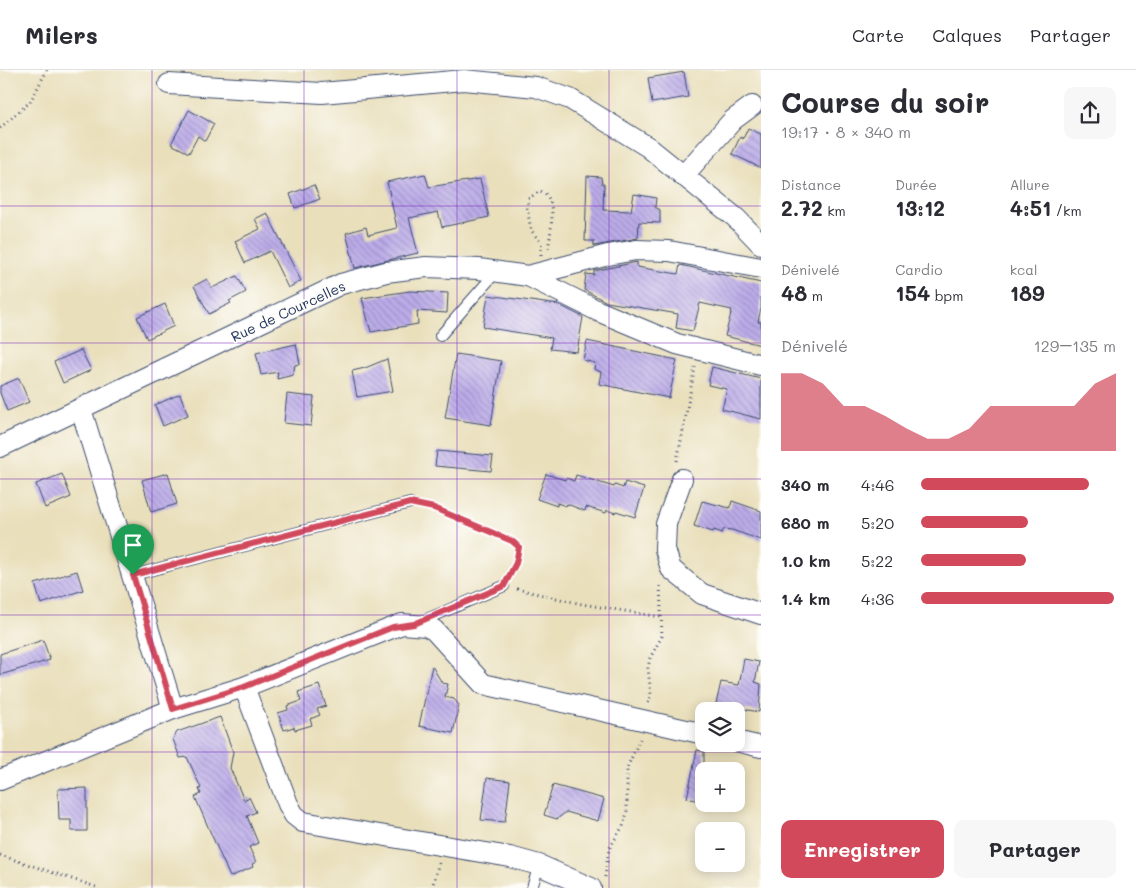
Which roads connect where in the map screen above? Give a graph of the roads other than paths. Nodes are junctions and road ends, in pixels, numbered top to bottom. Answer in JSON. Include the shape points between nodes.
{"nodes":[{"id":1,"x":168,"y":84,"type":"dead end"},
{"id":2,"x":752,"y":106,"type":"dead end"},
{"id":3,"x":683,"y":176,"type":"junction"},
{"id":4,"x":761,"y":244,"type":"edge"},
{"id":5,"x":761,"y":268,"type":"edge"},
{"id":6,"x":498,"y":271,"type":"junction"},
{"id":7,"x":528,"y":276,"type":"junction"},
{"id":8,"x":440,"y":336,"type":"dead end"},
{"id":9,"x":761,"y":364,"type":"edge"},
{"id":10,"x":81,"y":409,"type":"junction"},
{"id":11,"x":0,"y":447,"type":"edge"},
{"id":12,"x":682,"y":479,"type":"road end"},
{"id":13,"x":410,"y":503,"type":"road end"},
{"id":14,"x":133,"y":575,"type":"junction"},
{"id":15,"x":504,"y":586,"type":"road end"},
{"id":16,"x":761,"y":614,"type":"edge"},
{"id":17,"x":414,"y":624,"type":"junction"},
{"id":18,"x":244,"y":687,"type":"junction"},
{"id":19,"x":173,"y":709,"type":"junction"},
{"id":20,"x":695,"y":732,"type":"edge"},
{"id":21,"x":745,"y":743,"type":"edge"},
{"id":22,"x":761,"y":747,"type":"edge"},
{"id":23,"x":0,"y":780,"type":"edge"},
{"id":24,"x":539,"y":865,"type":"junction"},
{"id":25,"x":532,"y":888,"type":"edge"},
{"id":26,"x":591,"y":888,"type":"edge"}],
"edges":[{"from":1,"to":3,"type":"street","via":[[322,93],[464,80],[536,87],[570,99],[648,147]]},
{"from":2,"to":3,"type":"street","via":[[733,120]]},
{"from":3,"to":4,"type":"street","via":[[736,218]]},
{"from":5,"to":7,"type":"street","via":[[669,251],[636,250],[600,256]]},
{"from":6,"to":7,"type":"street","name":"Rue de Courcelles"},
{"from":6,"to":8,"type":"lane"},
{"from":6,"to":10,"type":"street","name":"Rue de Courcelles","via":[[426,267],[386,272],[342,284]]},
{"from":7,"to":9,"type":"street","name":"Rue de Courcelles","via":[[598,311],[677,344]]},
{"from":10,"to":11,"type":"street","name":"Rue de Courcelles"},
{"from":10,"to":14,"type":"street"},
{"from":12,"to":16,"type":"street","via":[[666,524],[665,549],[671,569],[702,594]]},
{"from":13,"to":14,"type":"lane"},
{"from":14,"to":19,"type":"street"},
{"from":15,"to":17,"type":"lane"},
{"from":17,"to":18,"type":"street","via":[[393,627]]},
{"from":17,"to":20,"type":"street","via":[[434,630],[483,684]]},
{"from":18,"to":19,"type":"street"},
{"from":18,"to":24,"type":"street","via":[[288,804],[303,822],[442,844]]},
{"from":19,"to":23,"type":"street"},
{"from":21,"to":22,"type":"street"},
{"from":24,"to":25,"type":"lane"},
{"from":24,"to":26,"type":"street"}]}
